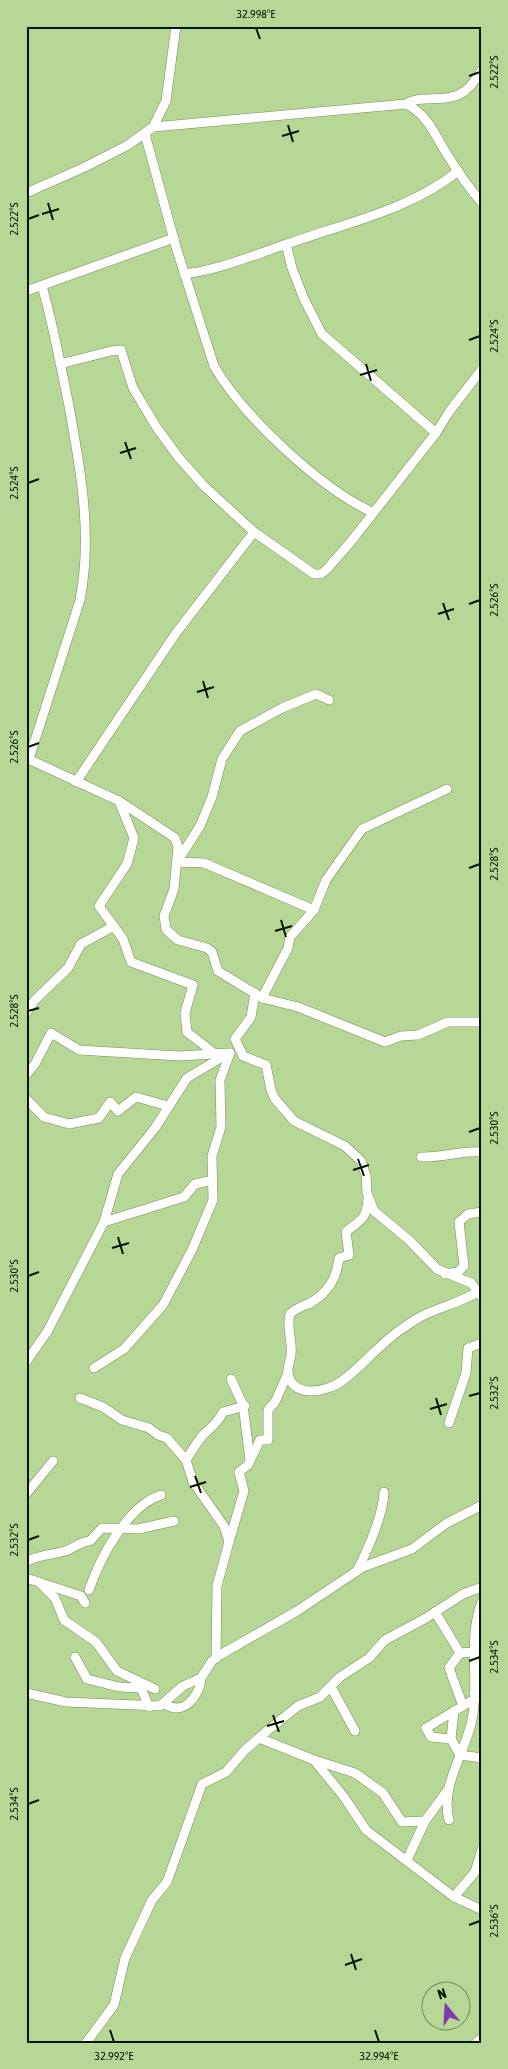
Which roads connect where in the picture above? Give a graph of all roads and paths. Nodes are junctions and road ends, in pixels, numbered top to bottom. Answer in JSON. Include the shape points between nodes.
{"nodes":[{"id":1,"x":176,"y":26,"type":"edge"},
{"id":2,"x":482,"y":70,"type":"edge"},
{"id":3,"x":406,"y":104,"type":"junction"},
{"id":4,"x":153,"y":127,"type":"junction"},
{"id":5,"x":145,"y":134,"type":"junction"},
{"id":6,"x":458,"y":171,"type":"junction"},
{"id":7,"x":26,"y":193,"type":"edge"},
{"id":8,"x":482,"y":203,"type":"edge"},
{"id":9,"x":174,"y":238,"type":"junction"},
{"id":10,"x":286,"y":244,"type":"junction"},
{"id":11,"x":184,"y":274,"type":"junction"},
{"id":12,"x":42,"y":286,"type":"junction"},
{"id":13,"x":26,"y":291,"type":"edge"},
{"id":14,"x":60,"y":364,"type":"junction"},
{"id":15,"x":482,"y":370,"type":"edge"},
{"id":16,"x":436,"y":433,"type":"junction"},
{"id":17,"x":372,"y":512,"type":"junction"},
{"id":18,"x":254,"y":532,"type":"junction"},
{"id":19,"x":329,"y":700,"type":"dead end"},
{"id":20,"x":28,"y":759,"type":"edge"},
{"id":21,"x":76,"y":782,"type":"junction"},
{"id":22,"x":447,"y":790,"type":"dead end"},
{"id":23,"x":119,"y":801,"type":"junction"},
{"id":24,"x":177,"y":862,"type":"junction"},
{"id":25,"x":314,"y":910,"type":"junction"},
{"id":26,"x":114,"y":926,"type":"junction"},
{"id":27,"x":259,"y":995,"type":"junction"},
{"id":28,"x":26,"y":1014,"type":"edge"},
{"id":29,"x":482,"y":1022,"type":"edge"},
{"id":30,"x":230,"y":1053,"type":"junction"},
{"id":31,"x":215,"y":1054,"type":"junction"},
{"id":32,"x":26,"y":1075,"type":"edge"},
{"id":33,"x":26,"y":1099,"type":"edge"},
{"id":34,"x":168,"y":1106,"type":"junction"},
{"id":35,"x":482,"y":1152,"type":"edge"},
{"id":36,"x":421,"y":1157,"type":"dead end"},
{"id":37,"x":213,"y":1180,"type":"junction"},
{"id":38,"x":368,"y":1199,"type":"junction"},
{"id":39,"x":482,"y":1212,"type":"edge"},
{"id":40,"x":104,"y":1222,"type":"junction"},
{"id":41,"x":445,"y":1274,"type":"junction"},
{"id":42,"x":480,"y":1295,"type":"edge"},
{"id":43,"x":482,"y":1342,"type":"edge"},
{"id":44,"x":26,"y":1362,"type":"edge"},
{"id":45,"x":94,"y":1368,"type":"dead end"},
{"id":46,"x":288,"y":1373,"type":"junction"},
{"id":47,"x":231,"y":1379,"type":"dead end"},
{"id":48,"x":80,"y":1398,"type":"dead end"},
{"id":49,"x":244,"y":1406,"type":"junction"},
{"id":50,"x":449,"y":1422,"type":"dead end"},
{"id":51,"x":186,"y":1460,"type":"junction"},
{"id":52,"x":250,"y":1460,"type":"junction"},
{"id":53,"x":52,"y":1461,"type":"dead end"},
{"id":54,"x":384,"y":1492,"type":"dead end"},
{"id":55,"x":26,"y":1494,"type":"edge"},
{"id":56,"x":161,"y":1495,"type":"dead end"},
{"id":57,"x":482,"y":1505,"type":"edge"},
{"id":58,"x":174,"y":1521,"type":"dead end"},
{"id":59,"x":121,"y":1529,"type":"junction"},
{"id":60,"x":229,"y":1542,"type":"junction"},
{"id":61,"x":26,"y":1562,"type":"edge"},
{"id":62,"x":357,"y":1571,"type":"junction"},
{"id":63,"x":26,"y":1578,"type":"edge"},
{"id":64,"x":39,"y":1582,"type":"junction"},
{"id":65,"x":482,"y":1587,"type":"edge"},
{"id":66,"x":89,"y":1590,"type":"dead end"},
{"id":67,"x":482,"y":1602,"type":"edge"},
{"id":68,"x":84,"y":1603,"type":"dead end"},
{"id":69,"x":435,"y":1612,"type":"junction"},
{"id":70,"x":474,"y":1652,"type":"junction"},
{"id":71,"x":460,"y":1653,"type":"junction"},
{"id":72,"x":75,"y":1657,"type":"dead end"},
{"id":73,"x":216,"y":1658,"type":"junction"},
{"id":74,"x":201,"y":1678,"type":"junction"},
{"id":75,"x":331,"y":1687,"type":"junction"},
{"id":76,"x":155,"y":1689,"type":"dead end"},
{"id":77,"x":26,"y":1693,"type":"edge"},
{"id":78,"x":479,"y":1696,"type":"edge"},
{"id":79,"x":165,"y":1704,"type":"junction"},
{"id":80,"x":463,"y":1706,"type":"junction"},
{"id":81,"x":150,"y":1707,"type":"junction"},
{"id":82,"x":454,"y":1711,"type":"junction"},
{"id":83,"x":355,"y":1731,"type":"dead end"},
{"id":84,"x":259,"y":1738,"type":"junction"},
{"id":85,"x":451,"y":1739,"type":"junction"},
{"id":86,"x":460,"y":1755,"type":"junction"},
{"id":87,"x":482,"y":1758,"type":"edge"},
{"id":88,"x":314,"y":1760,"type":"junction"},
{"id":89,"x":449,"y":1788,"type":"junction"},
{"id":90,"x":425,"y":1820,"type":"junction"},
{"id":91,"x":450,"y":1820,"type":"dead end"},
{"id":92,"x":482,"y":1849,"type":"edge"},
{"id":93,"x":407,"y":1860,"type":"junction"},
{"id":94,"x":454,"y":1896,"type":"junction"},
{"id":95,"x":482,"y":1910,"type":"edge"},
{"id":96,"x":482,"y":2038,"type":"edge"},
{"id":97,"x":86,"y":2043,"type":"edge"},
{"id":98,"x":476,"y":2043,"type":"edge"}],
"edges":[{"from":1,"to":4,"type":"street","via":[[166,100]]},
{"from":2,"to":3,"type":"street","via":[[467,91],[458,96],[421,99]]},
{"from":3,"to":4,"type":"street"},
{"from":3,"to":6,"type":"street","via":[[429,122]]},
{"from":4,"to":5,"type":"street"},
{"from":5,"to":7,"type":"street","via":[[85,167]]},
{"from":5,"to":9,"type":"street"},
{"from":6,"to":8,"type":"street"},
{"from":6,"to":10,"type":"street","via":[[415,198]]},
{"from":9,"to":11,"type":"street"},
{"from":9,"to":12,"type":"street"},
{"from":10,"to":11,"type":"street","via":[[202,272]]},
{"from":10,"to":16,"type":"street","via":[[304,299],[322,334]]},
{"from":11,"to":17,"type":"street","via":[[220,376],[256,419],[300,461],[354,504]]},
{"from":12,"to":13,"type":"street"},
{"from":12,"to":14,"type":"street","via":[[55,331]]},
{"from":14,"to":18,"type":"street","via":[[122,350],[133,388],[157,428],[204,486]]},
{"from":14,"to":20,"type":"street","via":[[79,464],[84,580]]},
{"from":15,"to":16,"type":"street"},
{"from":16,"to":17,"type":"street"},
{"from":17,"to":18,"type":"street","via":[[349,544],[321,574],[306,571]]},
{"from":18,"to":21,"type":"street","via":[[176,633]]},
{"from":19,"to":24,"type":"street","via":[[316,694],[240,731],[222,758],[200,826]]},
{"from":20,"to":21,"type":"street"},
{"from":21,"to":23,"type":"street"},
{"from":22,"to":25,"type":"street","via":[[362,829],[326,880]]},
{"from":23,"to":24,"type":"street","via":[[175,838]]},
{"from":23,"to":26,"type":"street","via":[[134,838],[127,864],[98,906]]},
{"from":24,"to":25,"type":"street","via":[[204,863]]},
{"from":24,"to":27,"type":"street","via":[[174,889],[164,916],[166,929],[178,940],[207,948],[212,952],[218,972]]},
{"from":25,"to":27,"type":"street","via":[[290,937],[288,948]]},
{"from":26,"to":28,"type":"street","via":[[81,944],[68,968],[34,1000]]},
{"from":26,"to":31,"type":"street","via":[[123,938],[131,962],[193,985],[185,1013],[188,1032]]},
{"from":27,"to":29,"type":"street","via":[[385,1042],[448,1022]]},
{"from":27,"to":38,"type":"street","via":[[252,1017],[235,1039],[244,1056],[266,1065],[275,1099],[294,1121],[345,1146],[361,1161],[366,1174]]},
{"from":30,"to":31,"type":"street"},
{"from":30,"to":34,"type":"street","via":[[187,1078]]},
{"from":30,"to":37,"type":"street","via":[[220,1080],[221,1127],[212,1156]]},
{"from":31,"to":32,"type":"street","via":[[179,1056],[79,1050],[51,1033]]},
{"from":33,"to":34,"type":"street","via":[[44,1117],[69,1124],[100,1118],[110,1102],[118,1111],[136,1097]]},
{"from":34,"to":40,"type":"street","via":[[118,1174]]},
{"from":35,"to":36,"type":"street"},
{"from":37,"to":40,"type":"street","via":[[195,1184],[184,1196]]},
{"from":37,"to":45,"type":"street","via":[[213,1200],[192,1250],[163,1305],[124,1349]]},
{"from":38,"to":41,"type":"street","via":[[374,1211]]},
{"from":38,"to":46,"type":"street","via":[[365,1216],[346,1232],[349,1255],[339,1258],[339,1267],[331,1284],[290,1314],[288,1328],[292,1353]]},
{"from":39,"to":41,"type":"street","via":[[468,1214],[459,1222],[464,1266],[458,1272]]},
{"from":40,"to":44,"type":"street","via":[[47,1332]]},
{"from":41,"to":42,"type":"street","via":[[471,1283]]},
{"from":42,"to":46,"type":"street","via":[[421,1316],[389,1338],[342,1382],[332,1387],[301,1390],[293,1386]]},
{"from":43,"to":50,"type":"street","via":[[468,1348],[466,1373]]},
{"from":46,"to":52,"type":"street","via":[[268,1410],[268,1440],[260,1440]]},
{"from":47,"to":49,"type":"street"},
{"from":48,"to":51,"type":"street","via":[[167,1438]]},
{"from":49,"to":51,"type":"street","via":[[223,1412],[217,1424],[204,1434]]},
{"from":49,"to":52,"type":"street"},
{"from":51,"to":60,"type":"street","via":[[193,1482],[224,1526]]},
{"from":52,"to":60,"type":"street","via":[[240,1472],[244,1491]]},
{"from":53,"to":55,"type":"street"},
{"from":54,"to":62,"type":"street","via":[[373,1535]]},
{"from":56,"to":59,"type":"street","via":[[148,1500]]},
{"from":57,"to":62,"type":"street","via":[[447,1523],[412,1549]]},
{"from":58,"to":59,"type":"street","via":[[138,1529]]},
{"from":59,"to":61,"type":"street","via":[[102,1528],[90,1541]]},
{"from":59,"to":66,"type":"street","via":[[97,1565]]},
{"from":60,"to":73,"type":"street","via":[[217,1586]]},
{"from":62,"to":73,"type":"street"},
{"from":63,"to":64,"type":"street"},
{"from":64,"to":68,"type":"street","via":[[82,1596]]},
{"from":64,"to":76,"type":"street","via":[[55,1598],[64,1620],[96,1642],[117,1672]]},
{"from":65,"to":69,"type":"street","via":[[463,1594]]},
{"from":67,"to":70,"type":"street"},
{"from":69,"to":71,"type":"street"},
{"from":69,"to":75,"type":"street","via":[[385,1640],[369,1658],[340,1676]]},
{"from":70,"to":71,"type":"street"},
{"from":70,"to":78,"type":"street"},
{"from":71,"to":80,"type":"street","via":[[449,1668]]},
{"from":72,"to":81,"type":"street","via":[[87,1680],[141,1688]]},
{"from":73,"to":74,"type":"street"},
{"from":74,"to":79,"type":"street","via":[[183,1686]]},
{"from":74,"to":79,"type":"street","via":[[198,1692],[187,1705],[174,1708]]},
{"from":75,"to":83,"type":"street"},
{"from":75,"to":84,"type":"street","via":[[320,1697],[298,1706]]},
{"from":77,"to":81,"type":"street","via":[[66,1702]]},
{"from":78,"to":80,"type":"street"},
{"from":78,"to":86,"type":"street"},
{"from":79,"to":81,"type":"street"},
{"from":80,"to":82,"type":"street"},
{"from":82,"to":85,"type":"street"},
{"from":82,"to":85,"type":"street","via":[[426,1728],[431,1737]]},
{"from":84,"to":88,"type":"street"},
{"from":84,"to":97,"type":"street","via":[[226,1772],[202,1784],[167,1882],[152,1900],[125,1958],[114,2005]]},
{"from":85,"to":86,"type":"street"},
{"from":86,"to":87,"type":"street"},
{"from":86,"to":89,"type":"street"},
{"from":88,"to":90,"type":"street","via":[[355,1772],[383,1793],[402,1822]]},
{"from":88,"to":93,"type":"street","via":[[366,1830]]},
{"from":89,"to":90,"type":"street"},
{"from":89,"to":91,"type":"street","via":[[446,1808]]},
{"from":90,"to":93,"type":"street"},
{"from":92,"to":94,"type":"street","via":[[474,1872]]},
{"from":93,"to":94,"type":"street"},
{"from":94,"to":95,"type":"street"},
{"from":96,"to":98,"type":"street"}]}
